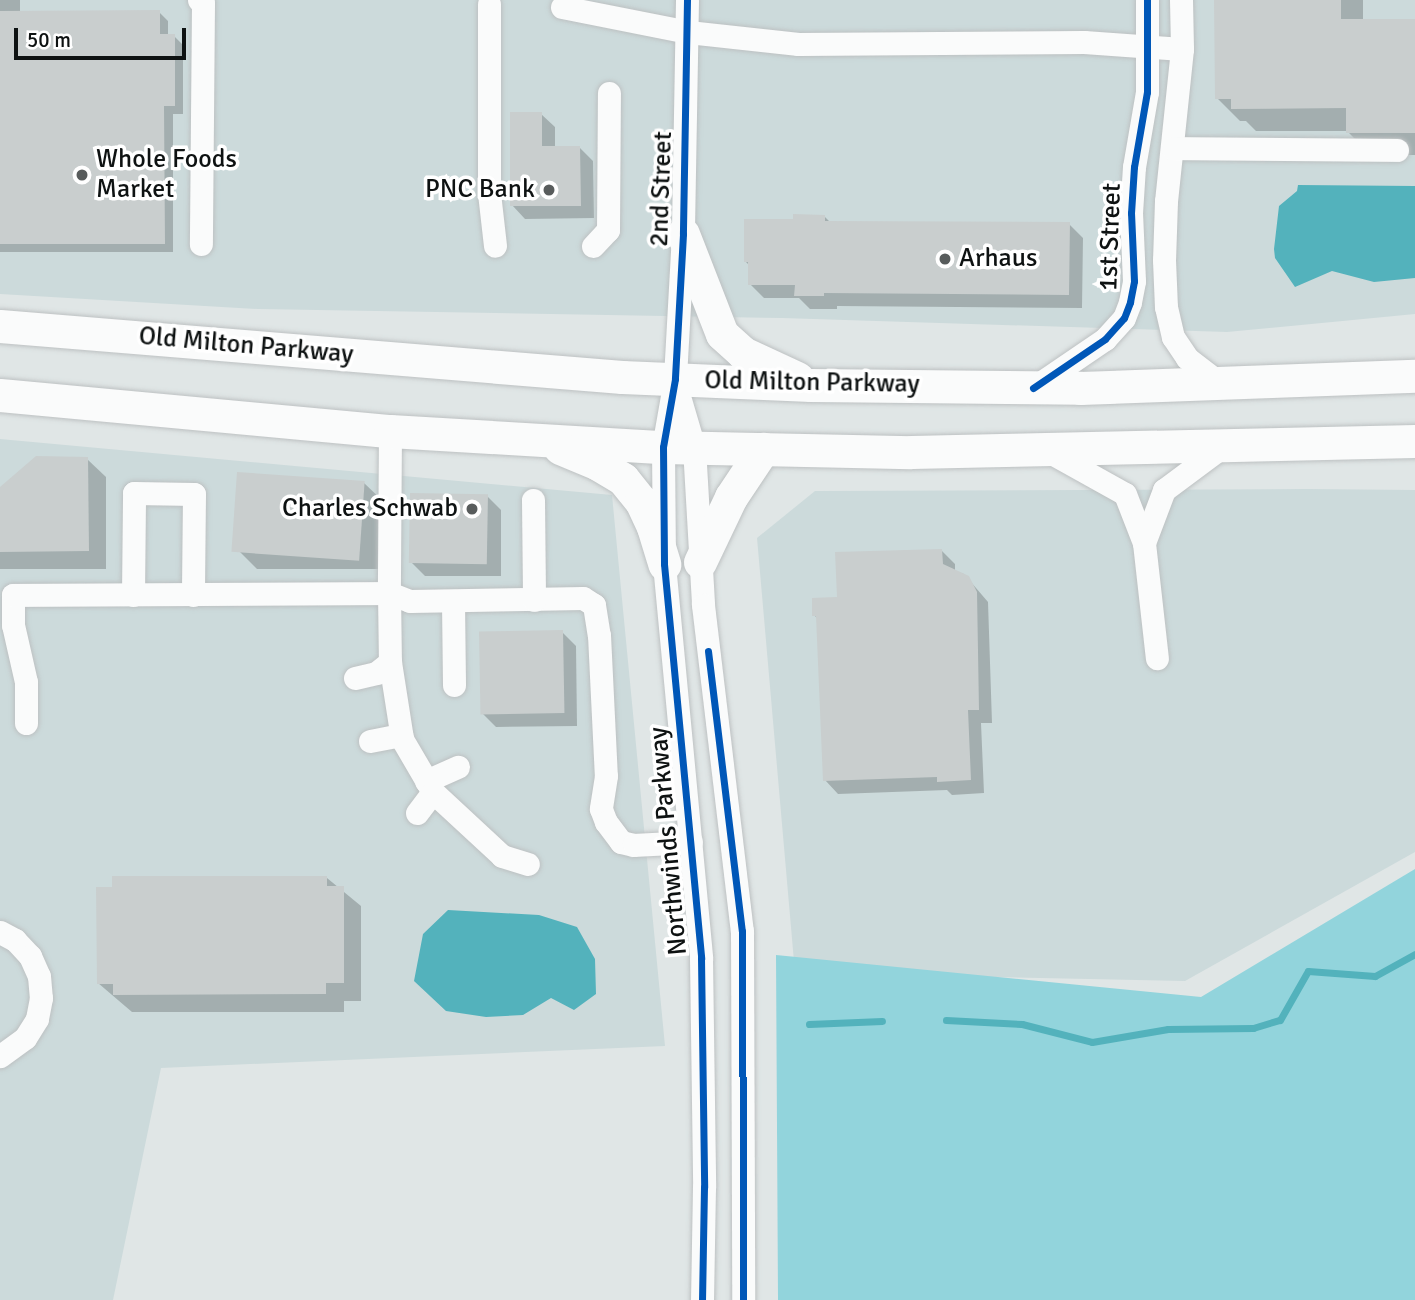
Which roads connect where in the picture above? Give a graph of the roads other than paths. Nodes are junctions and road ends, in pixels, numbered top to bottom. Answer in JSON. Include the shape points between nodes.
{"nodes":[{"id":1,"x":687,"y":0,"type":"edge"},
{"id":2,"x":1147,"y":0,"type":"edge"},
{"id":3,"x":1181,"y":0,"type":"edge"},
{"id":4,"x":201,"y":2,"type":"edge"},
{"id":5,"x":489,"y":4,"type":"dead end"},
{"id":6,"x":562,"y":7,"type":"dead end"},
{"id":7,"x":688,"y":32,"type":"junction"},
{"id":8,"x":1147,"y":45,"type":"junction"},
{"id":9,"x":1182,"y":49,"type":"junction"},
{"id":10,"x":609,"y":93,"type":"dead end"},
{"id":11,"x":1172,"y":148,"type":"junction"},
{"id":12,"x":1397,"y":150,"type":"dead end"},
{"id":13,"x":683,"y":234,"type":"junction"},
{"id":14,"x":201,"y":244,"type":"dead end"},
{"id":15,"x":495,"y":246,"type":"dead end"},
{"id":16,"x":593,"y":246,"type":"dead end"},
{"id":17,"x":0,"y":326,"type":"edge"},
{"id":18,"x":1415,"y":376,"type":"edge"},
{"id":19,"x":675,"y":379,"type":"junction"},
{"id":20,"x":811,"y":385,"type":"junction"},
{"id":21,"x":1222,"y":385,"type":"junction"},
{"id":22,"x":1033,"y":388,"type":"junction"},
{"id":23,"x":0,"y":395,"type":"edge"},
{"id":24,"x":390,"y":432,"type":"junction"},
{"id":25,"x":542,"y":440,"type":"junction"},
{"id":26,"x":1415,"y":441,"type":"edge"},
{"id":27,"x":678,"y":447,"type":"junction"},
{"id":28,"x":1222,"y":447,"type":"junction"},
{"id":29,"x":763,"y":449,"type":"junction"},
{"id":30,"x":1046,"y":450,"type":"junction"},
{"id":31,"x":534,"y":500,"type":"dead end"},
{"id":32,"x":1144,"y":542,"type":"junction"},
{"id":33,"x":700,"y":562,"type":"junction"},
{"id":34,"x":664,"y":564,"type":"junction"},
{"id":35,"x":388,"y":593,"type":"junction"},
{"id":36,"x":133,"y":595,"type":"junction"},
{"id":37,"x":193,"y":595,"type":"junction"},
{"id":38,"x":534,"y":600,"type":"junction"},
{"id":39,"x":453,"y":602,"type":"junction"},
{"id":40,"x":1157,"y":658,"type":"dead end"},
{"id":41,"x":390,"y":662,"type":"junction"},
{"id":42,"x":355,"y":678,"type":"dead end"},
{"id":43,"x":454,"y":685,"type":"dead end"},
{"id":44,"x":26,"y":723,"type":"dead end"},
{"id":45,"x":401,"y":735,"type":"junction"},
{"id":46,"x":370,"y":741,"type":"dead end"},
{"id":47,"x":458,"y":766,"type":"dead end"},
{"id":48,"x":430,"y":787,"type":"junction"},
{"id":49,"x":417,"y":813,"type":"dead end"},
{"id":50,"x":691,"y":842,"type":"junction"},
{"id":51,"x":528,"y":864,"type":"dead end"},
{"id":52,"x":0,"y":932,"type":"edge"},
{"id":53,"x":0,"y":1056,"type":"edge"},
{"id":54,"x":702,"y":1300,"type":"edge"},
{"id":55,"x":743,"y":1300,"type":"edge"}],
"edges":[{"from":1,"to":7,"type":"street","name":"2nd Street"},
{"from":2,"to":8,"type":"street","name":"1st Street"},
{"from":3,"to":9,"type":"street","name":"1st Street"},
{"from":4,"to":14,"type":"street"},
{"from":5,"to":15,"type":"street","via":[[489,193]]},
{"from":6,"to":7,"type":"street"},
{"from":7,"to":8,"type":"street","via":[[798,44]]},
{"from":7,"to":13,"type":"street","name":"2nd Street"},
{"from":8,"to":9,"type":"street"},
{"from":8,"to":22,"type":"street","name":"1st Street","via":[[1147,92],[1132,201],[1134,281],[1130,302],[1124,318],[1105,339]]},
{"from":9,"to":11,"type":"street","name":"1st Street"},
{"from":10,"to":16,"type":"street","via":[[608,230]]},
{"from":11,"to":12,"type":"street"},
{"from":11,"to":21,"type":"street","name":"1st Street","via":[[1164,260],[1168,321],[1187,358]]},
{"from":13,"to":19,"type":"street","name":"2nd Street"},
{"from":13,"to":20,"type":"highway","via":[[722,334],[743,353]]},
{"from":17,"to":19,"type":"highway","name":"Old Milton Parkway"},
{"from":18,"to":21,"type":"highway","name":"Old Milton Parkway"},
{"from":19,"to":20,"type":"highway","name":"Old Milton Parkway"},
{"from":19,"to":27,"type":"street","name":"Northwinds Parkway"},
{"from":19,"to":27,"type":"street","name":"Northwinds Parkway"},
{"from":20,"to":22,"type":"highway","name":"Old Milton Parkway"},
{"from":21,"to":22,"type":"highway","name":"Old Milton Parkway"},
{"from":23,"to":24,"type":"highway"},
{"from":24,"to":25,"type":"highway"},
{"from":24,"to":35,"type":"street"},
{"from":25,"to":27,"type":"highway"},
{"from":25,"to":34,"type":"highway","via":[[623,479],[641,501]]},
{"from":26,"to":28,"type":"highway"},
{"from":27,"to":29,"type":"highway"},
{"from":27,"to":33,"type":"street","name":"Northwinds Parkway"},
{"from":27,"to":34,"type":"street","name":"Northwinds Parkway"},
{"from":28,"to":30,"type":"highway"},
{"from":28,"to":32,"type":"street","via":[[1164,490]]},
{"from":29,"to":30,"type":"highway"},
{"from":29,"to":33,"type":"highway","via":[[731,497]]},
{"from":30,"to":32,"type":"street","via":[[1125,494]]},
{"from":31,"to":38,"type":"street"},
{"from":32,"to":40,"type":"street"},
{"from":33,"to":55,"type":"street","name":"Northwinds Parkway","via":[[742,931]]},
{"from":34,"to":50,"type":"street","name":"Northwinds Parkway"},
{"from":35,"to":37,"type":"street"},
{"from":35,"to":39,"type":"street","via":[[410,601]]},
{"from":35,"to":41,"type":"street"},
{"from":36,"to":37,"type":"street"},
{"from":36,"to":37,"type":"street","via":[[134,493],[194,494]]},
{"from":36,"to":44,"type":"street","via":[[13,595],[13,625],[26,682]]},
{"from":38,"to":39,"type":"street"},
{"from":38,"to":50,"type":"street","via":[[583,598],[594,605],[606,776],[601,809],[613,835],[634,845]]},
{"from":39,"to":43,"type":"street"},
{"from":41,"to":42,"type":"street","via":[[376,673]]},
{"from":41,"to":45,"type":"street"},
{"from":45,"to":46,"type":"street"},
{"from":45,"to":48,"type":"street"},
{"from":47,"to":48,"type":"street"},
{"from":48,"to":49,"type":"street"},
{"from":48,"to":51,"type":"street","via":[[502,856]]},
{"from":50,"to":54,"type":"street","name":"Northwinds Parkway","via":[[701,972]]},
{"from":52,"to":53,"type":"street","via":[[30,956],[39,976],[41,998],[37,1020],[25,1038]]}]}
